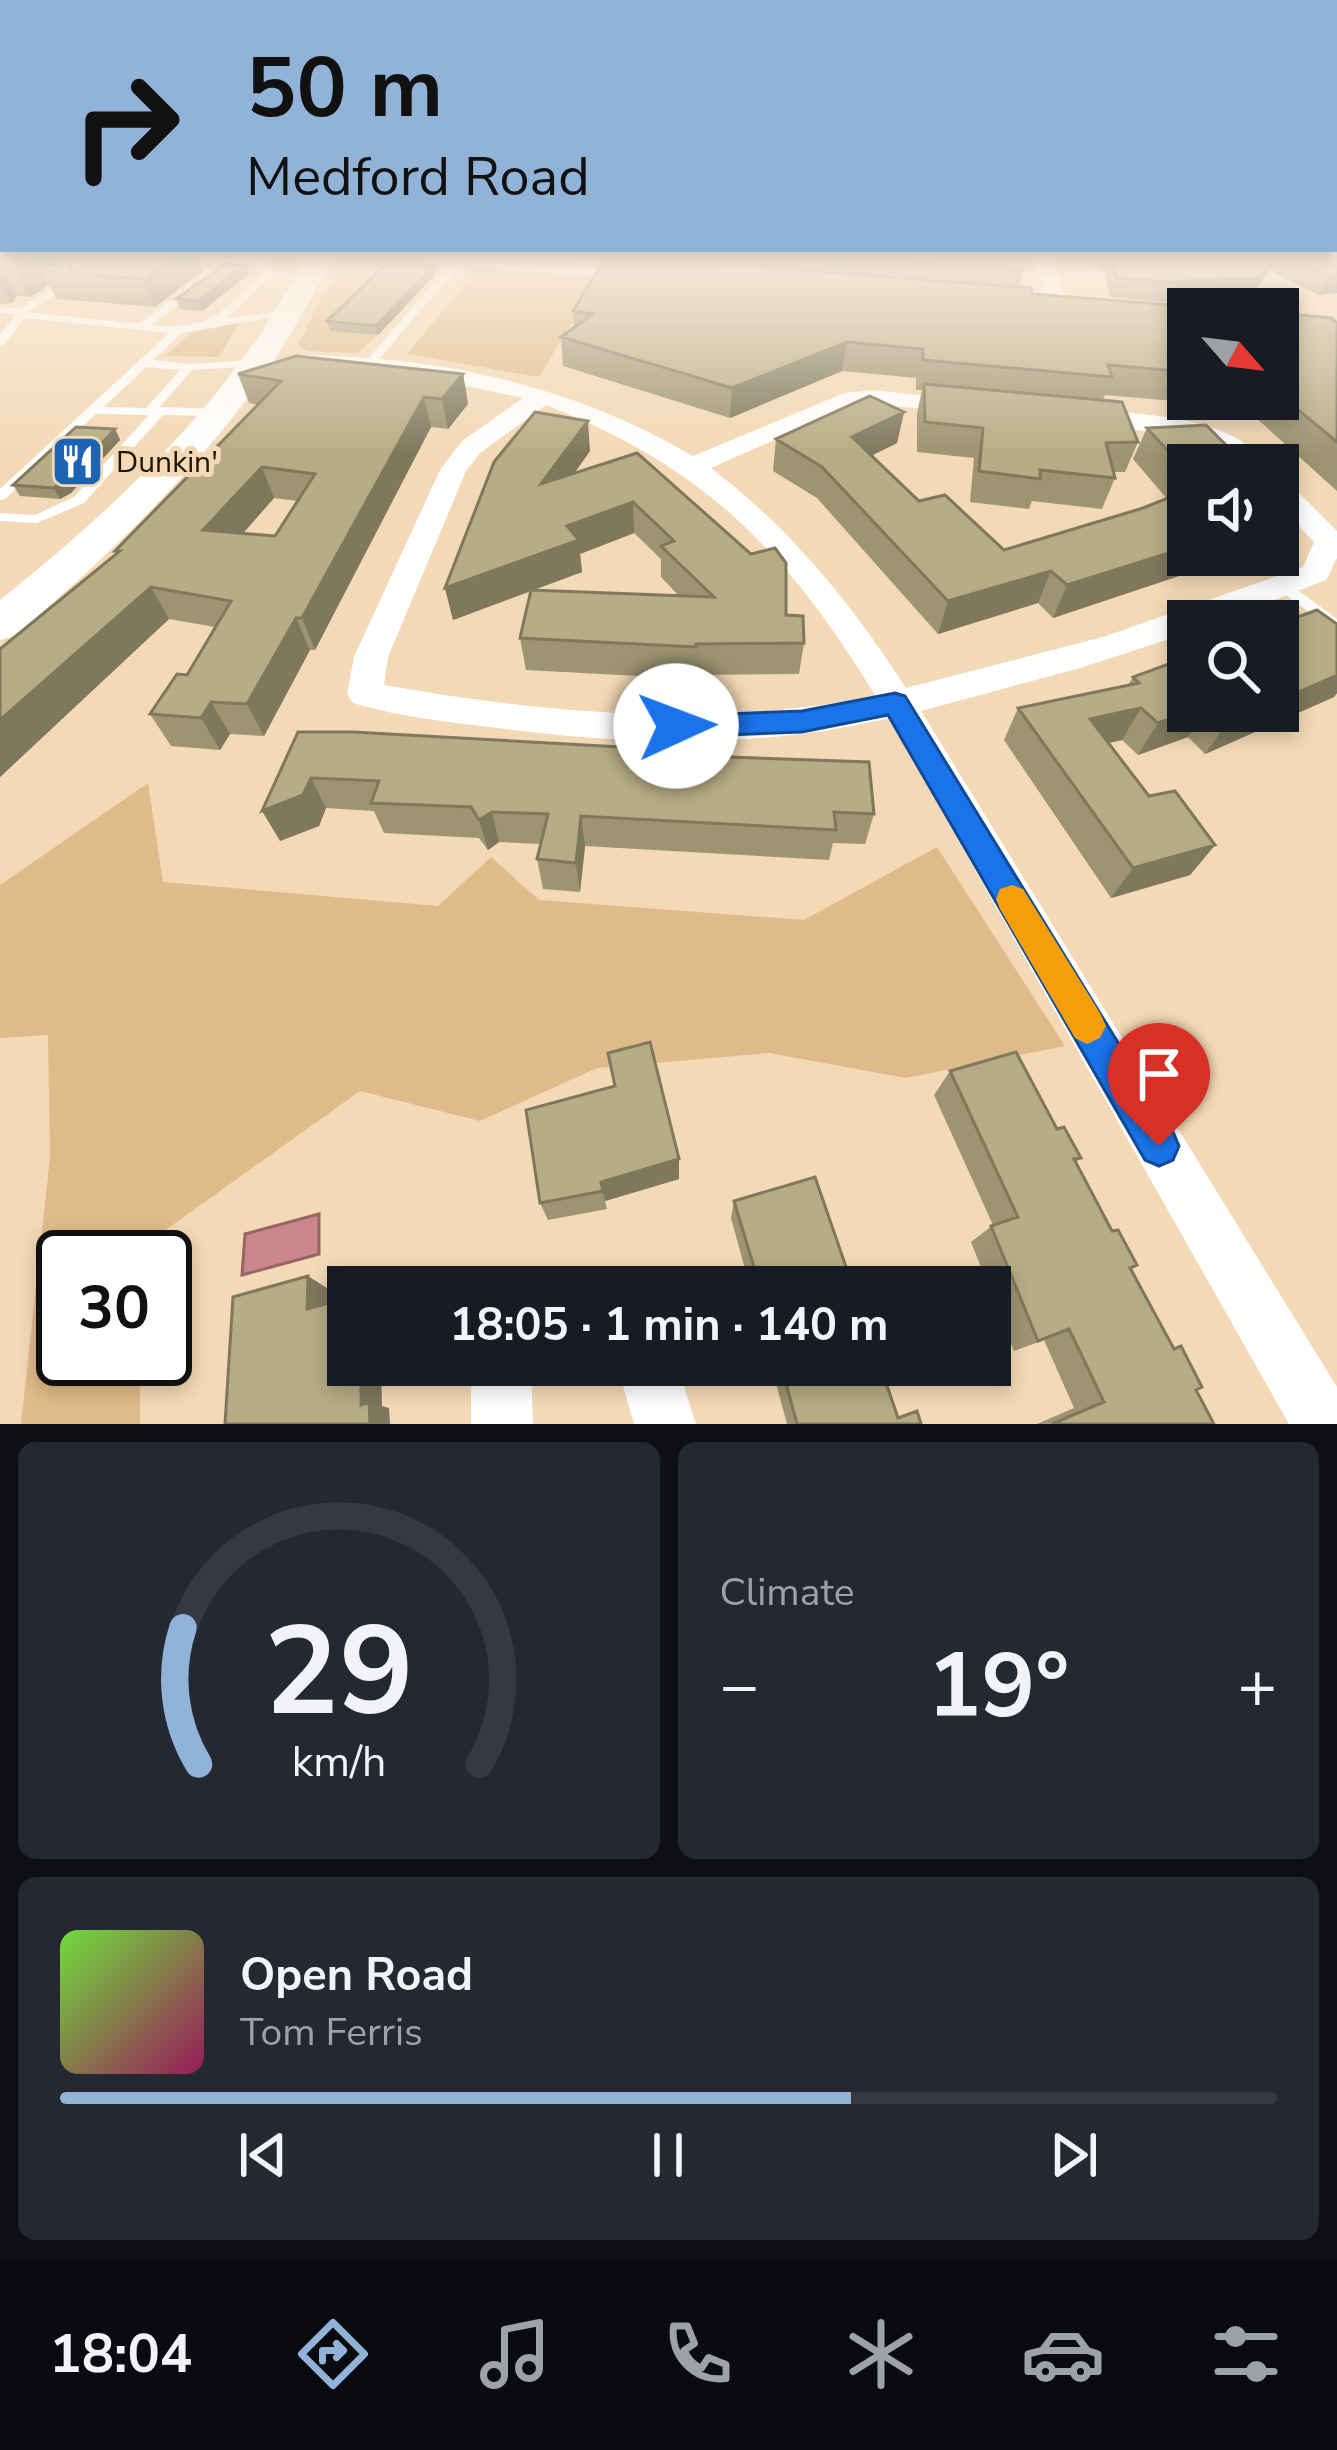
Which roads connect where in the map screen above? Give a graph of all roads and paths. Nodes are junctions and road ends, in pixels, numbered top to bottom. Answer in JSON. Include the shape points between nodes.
{"nodes":[{"id":1,"x":93,"y":321,"type":"edge"},
{"id":2,"x":149,"y":321,"type":"edge"},
{"id":3,"x":222,"y":321,"type":"edge"},
{"id":4,"x":281,"y":321,"type":"edge"},
{"id":5,"x":406,"y":321,"type":"edge"},
{"id":6,"x":217,"y":322,"type":"joint"},
{"id":7,"x":141,"y":327,"type":"junction"},
{"id":8,"x":178,"y":331,"type":"junction"},
{"id":9,"x":143,"y":363,"type":"junction"},
{"id":10,"x":256,"y":363,"type":"junction"},
{"id":11,"x":370,"y":363,"type":"junction"},
{"id":12,"x":189,"y":367,"type":"junction"},
{"id":13,"x":542,"y":396,"type":"junction"},
{"id":14,"x":990,"y":408,"type":"edge"},
{"id":15,"x":93,"y":410,"type":"junction"},
{"id":16,"x":155,"y":411,"type":"junction"},
{"id":17,"x":218,"y":412,"type":"junction"},
{"id":18,"x":1061,"y":415,"type":"edge"},
{"id":19,"x":1224,"y":444,"type":"edge"},
{"id":20,"x":693,"y":466,"type":"junction"},
{"id":21,"x":0,"y":496,"type":"edge"},
{"id":22,"x":1299,"y":510,"type":"edge"},
{"id":23,"x":0,"y":517,"type":"edge"},
{"id":24,"x":1333,"y":545,"type":"edge"},
{"id":25,"x":1284,"y":585,"type":"junction"},
{"id":26,"x":0,"y":624,"type":"edge"},
{"id":27,"x":1337,"y":627,"type":"edge"},
{"id":28,"x":895,"y":703,"type":"junction"},
{"id":29,"x":501,"y":1386,"type":"edge"},
{"id":30,"x":653,"y":1386,"type":"edge"},
{"id":31,"x":502,"y":1424,"type":"edge"},
{"id":32,"x":664,"y":1424,"type":"edge"},
{"id":33,"x":1324,"y":1424,"type":"edge"}],
"edges":[{"from":1,"to":7,"type":"lane"},
{"from":2,"to":7,"type":"lane"},
{"from":3,"to":6,"type":"lane"},
{"from":4,"to":10,"type":"main road"},
{"from":5,"to":11,"type":"lane"},
{"from":6,"to":8,"type":"lane"},
{"from":7,"to":8,"type":"lane"},
{"from":8,"to":9,"type":"lane"},
{"from":9,"to":12,"type":"lane"},
{"from":9,"to":15,"type":"lane"},
{"from":10,"to":11,"type":"street"},
{"from":10,"to":12,"type":"lane"},
{"from":10,"to":17,"type":"main road"},
{"from":11,"to":13,"type":"street"},
{"from":12,"to":16,"type":"lane"},
{"from":13,"to":20,"type":"street"},
{"from":13,"to":28,"type":"street","via":[[471,447],[453,470],[378,641],[365,694],[446,711],[676,726],[802,722]]},
{"from":14,"to":20,"type":"street","via":[[844,400]]},
{"from":15,"to":16,"type":"lane"},
{"from":15,"to":21,"type":"lane"},
{"from":16,"to":17,"type":"lane"},
{"from":16,"to":23,"type":"lane","via":[[79,500],[37,519]]},
{"from":17,"to":26,"type":"main road"},
{"from":18,"to":19,"type":"street","via":[[1179,426]]},
{"from":20,"to":28,"type":"street","via":[[808,576]]},
{"from":22,"to":24,"type":"street"},
{"from":24,"to":25,"type":"street","via":[[1315,572]]},
{"from":25,"to":27,"type":"lane"},
{"from":25,"to":28,"type":"street","via":[[1011,677]]},
{"from":28,"to":33,"type":"street"},
{"from":29,"to":31,"type":"street"},
{"from":30,"to":32,"type":"street"}]}
